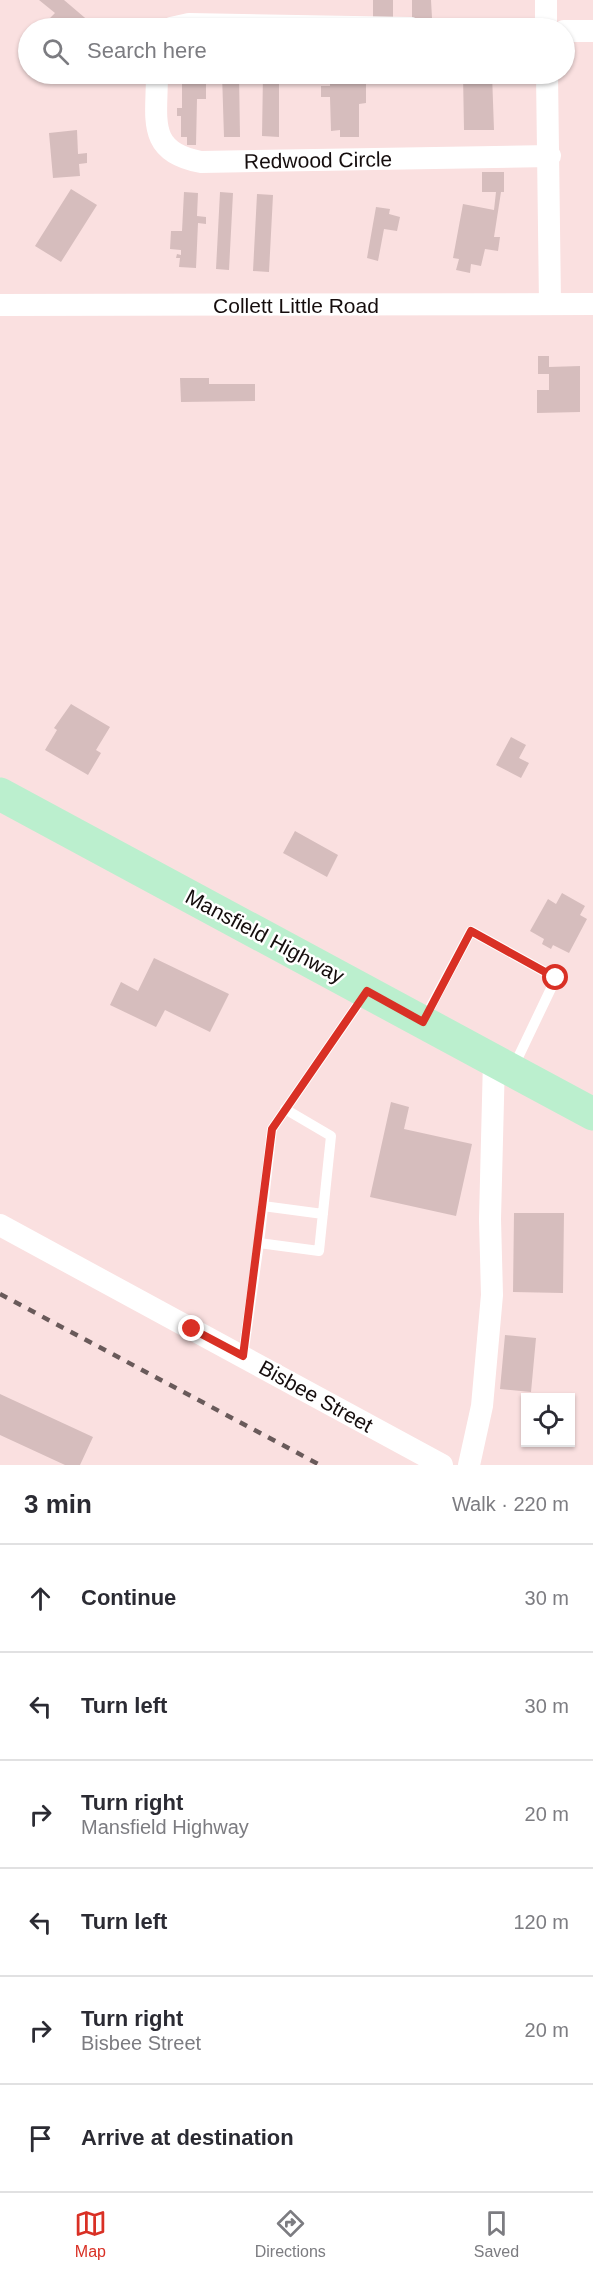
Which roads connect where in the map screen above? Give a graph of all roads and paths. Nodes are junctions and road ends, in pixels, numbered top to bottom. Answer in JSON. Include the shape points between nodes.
{"nodes":[{"id":1,"x":546,"y":0,"type":"edge"},
{"id":2,"x":546,"y":18,"type":"edge"},
{"id":3,"x":575,"y":31,"type":"edge"},
{"id":4,"x":593,"y":31,"type":"edge"},
{"id":5,"x":157,"y":84,"type":"edge"},
{"id":6,"x":547,"y":84,"type":"edge"},
{"id":7,"x":550,"y":156,"type":"junction"},
{"id":8,"x":549,"y":304,"type":"junction"},
{"id":9,"x":593,"y":304,"type":"edge"},
{"id":10,"x":0,"y":305,"type":"edge"},
{"id":11,"x":0,"y":794,"type":"edge"},
{"id":12,"x":367,"y":991,"type":"junction"},
{"id":13,"x":423,"y":1022,"type":"junction"},
{"id":14,"x":503,"y":1065,"type":"junction"},
{"id":15,"x":285,"y":1109,"type":"junction"},
{"id":16,"x":593,"y":1114,"type":"edge"},
{"id":17,"x":263,"y":1206,"type":"junction"},
{"id":18,"x":323,"y":1214,"type":"junction"},
{"id":19,"x":0,"y":1225,"type":"edge"},
{"id":20,"x":259,"y":1243,"type":"junction"},
{"id":21,"x":243,"y":1356,"type":"junction"},
{"id":22,"x":442,"y":1465,"type":"edge"},
{"id":23,"x":469,"y":1465,"type":"edge"}],
"edges":[{"from":1,"to":2,"type":"street"},
{"from":3,"to":4,"type":"street"},
{"from":5,"to":7,"type":"street","name":"Redwood Circle","via":[[161,140],[180,158],[201,162]]},
{"from":6,"to":7,"type":"street"},
{"from":7,"to":8,"type":"street"},
{"from":8,"to":9,"type":"street","name":"Collett Little Road"},
{"from":8,"to":10,"type":"street","name":"Collett Little Road"},
{"from":11,"to":12,"type":"main road","name":"Mansfield Highway"},
{"from":12,"to":13,"type":"main road","name":"Mansfield Highway"},
{"from":12,"to":15,"type":"lane"},
{"from":13,"to":14,"type":"main road","name":"Mansfield Highway"},
{"from":13,"to":14,"type":"lane","via":[[471,931],[556,978]]},
{"from":14,"to":16,"type":"main road","name":"Mansfield Highway"},
{"from":14,"to":23,"type":"street","via":[[490,1219],[492,1295],[482,1406]]},
{"from":15,"to":17,"type":"lane","via":[[272,1129]]},
{"from":15,"to":18,"type":"lane","via":[[331,1136]]},
{"from":17,"to":18,"type":"lane"},
{"from":17,"to":20,"type":"lane"},
{"from":18,"to":20,"type":"lane","via":[[319,1251]]},
{"from":19,"to":21,"type":"street","name":"Bisbee Street"},
{"from":20,"to":21,"type":"lane"},
{"from":21,"to":22,"type":"street","name":"Bisbee Street"}]}
